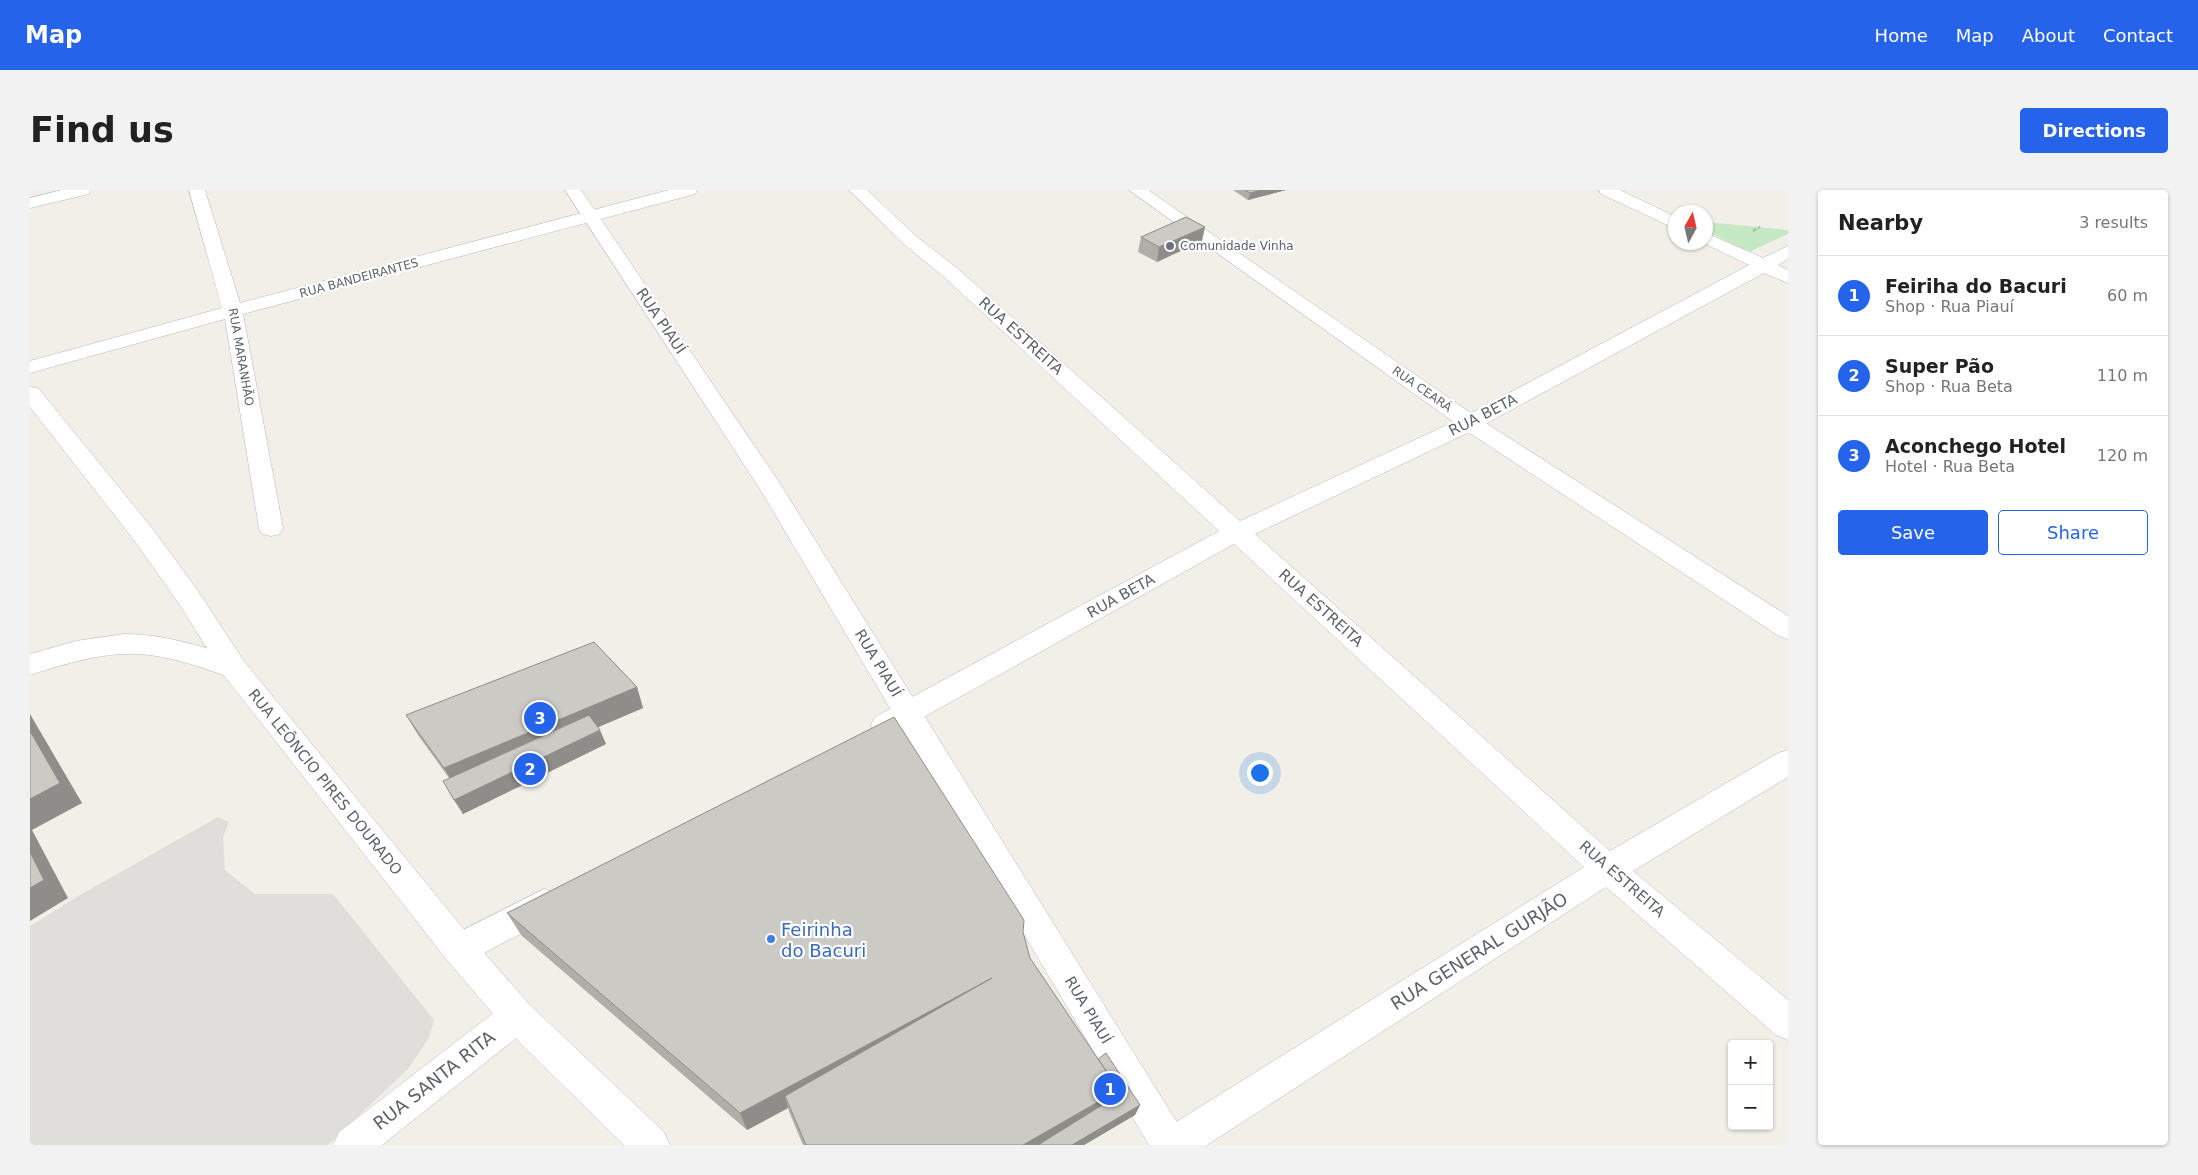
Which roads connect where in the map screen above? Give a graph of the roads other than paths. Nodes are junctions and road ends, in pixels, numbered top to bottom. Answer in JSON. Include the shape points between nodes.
{"nodes":[{"id":1,"x":83,"y":190,"type":"edge"},
{"id":2,"x":197,"y":190,"type":"edge"},
{"id":3,"x":573,"y":190,"type":"edge"},
{"id":4,"x":689,"y":190,"type":"edge"},
{"id":5,"x":857,"y":190,"type":"edge"},
{"id":6,"x":1142,"y":193,"type":"edge"},
{"id":7,"x":1613,"y":193,"type":"edge"},
{"id":8,"x":30,"y":203,"type":"edge"},
{"id":9,"x":591,"y":217,"type":"junction"},
{"id":10,"x":1668,"y":220,"type":"edge"},
{"id":11,"x":1713,"y":241,"type":"edge"},
{"id":12,"x":1788,"y":252,"type":"edge"},
{"id":13,"x":1765,"y":266,"type":"junction"},
{"id":14,"x":1788,"y":277,"type":"edge"},
{"id":15,"x":233,"y":311,"type":"junction"},
{"id":16,"x":30,"y":367,"type":"edge"},
{"id":17,"x":30,"y":393,"type":"edge"},
{"id":18,"x":1470,"y":423,"type":"junction"},
{"id":19,"x":271,"y":528,"type":"dead end"},
{"id":20,"x":1237,"y":532,"type":"junction"},
{"id":21,"x":1788,"y":629,"type":"edge"},
{"id":22,"x":30,"y":666,"type":"edge"},
{"id":23,"x":233,"y":667,"type":"junction"},
{"id":24,"x":909,"y":713,"type":"junction"},
{"id":25,"x":865,"y":736,"type":"edge"},
{"id":26,"x":1788,"y":762,"type":"edge"},
{"id":27,"x":1608,"y":869,"type":"junction"},
{"id":28,"x":565,"y":893,"type":"edge"},
{"id":29,"x":459,"y":949,"type":"junction"},
{"id":30,"x":516,"y":1016,"type":"junction"},
{"id":31,"x":1788,"y":1023,"type":"edge"},
{"id":32,"x":352,"y":1145,"type":"edge"},
{"id":33,"x":651,"y":1145,"type":"edge"},
{"id":34,"x":1171,"y":1145,"type":"edge"}],
"edges":[{"from":1,"to":8,"type":"street"},
{"from":2,"to":15,"type":"street","name":"RUA MARANHÃO"},
{"from":3,"to":9,"type":"street","name":"RUA PIAUÍ"},
{"from":4,"to":9,"type":"street","name":"RUA BANDEIRANTES"},
{"from":5,"to":20,"type":"street","name":"RUA ESTREITA"},
{"from":6,"to":18,"type":"street","name":"RUA CEARÁ"},
{"from":7,"to":10,"type":"street"},
{"from":9,"to":15,"type":"street","name":"RUA BANDEIRANTES"},
{"from":9,"to":24,"type":"street","name":"RUA PIAUÍ","via":[[771,487]]},
{"from":11,"to":13,"type":"street"},
{"from":12,"to":13,"type":"street","name":"RUA BETA"},
{"from":13,"to":14,"type":"street"},
{"from":13,"to":18,"type":"street","name":"RUA BETA"},
{"from":15,"to":16,"type":"street","name":"RUA BANDEIRANTES"},
{"from":15,"to":19,"type":"street","name":"RUA MARANHÃO"},
{"from":17,"to":23,"type":"street","name":"RUA LEÔNCIO PIRES DOURADO","via":[[143,534]]},
{"from":18,"to":20,"type":"street","name":"RUA BETA"},
{"from":18,"to":21,"type":"street","name":"RUA CEARÁ"},
{"from":20,"to":24,"type":"street","name":"RUA BETA"},
{"from":20,"to":27,"type":"street","name":"RUA ESTREITA"},
{"from":22,"to":23,"type":"street","via":[[98,647],[130,645],[154,646]]},
{"from":23,"to":29,"type":"street","name":"RUA LEÔNCIO PIRES DOURADO"},
{"from":24,"to":25,"type":"street","name":"RUA BETA"},
{"from":24,"to":34,"type":"street","name":"RUA PIAUÍ"},
{"from":26,"to":27,"type":"street","name":"RUA GENERAL GURJÃO"},
{"from":27,"to":31,"type":"street","name":"RUA ESTREITA"},
{"from":27,"to":34,"type":"street","name":"RUA GENERAL GURJÃO"},
{"from":28,"to":29,"type":"street"},
{"from":29,"to":30,"type":"street","name":"RUA LEÔNCIO PIRES DOURADO"},
{"from":30,"to":32,"type":"street","name":"RUA SANTA RITA"},
{"from":30,"to":33,"type":"street","name":"RUA LEÔNCIO PIRES DOURADO"}]}
